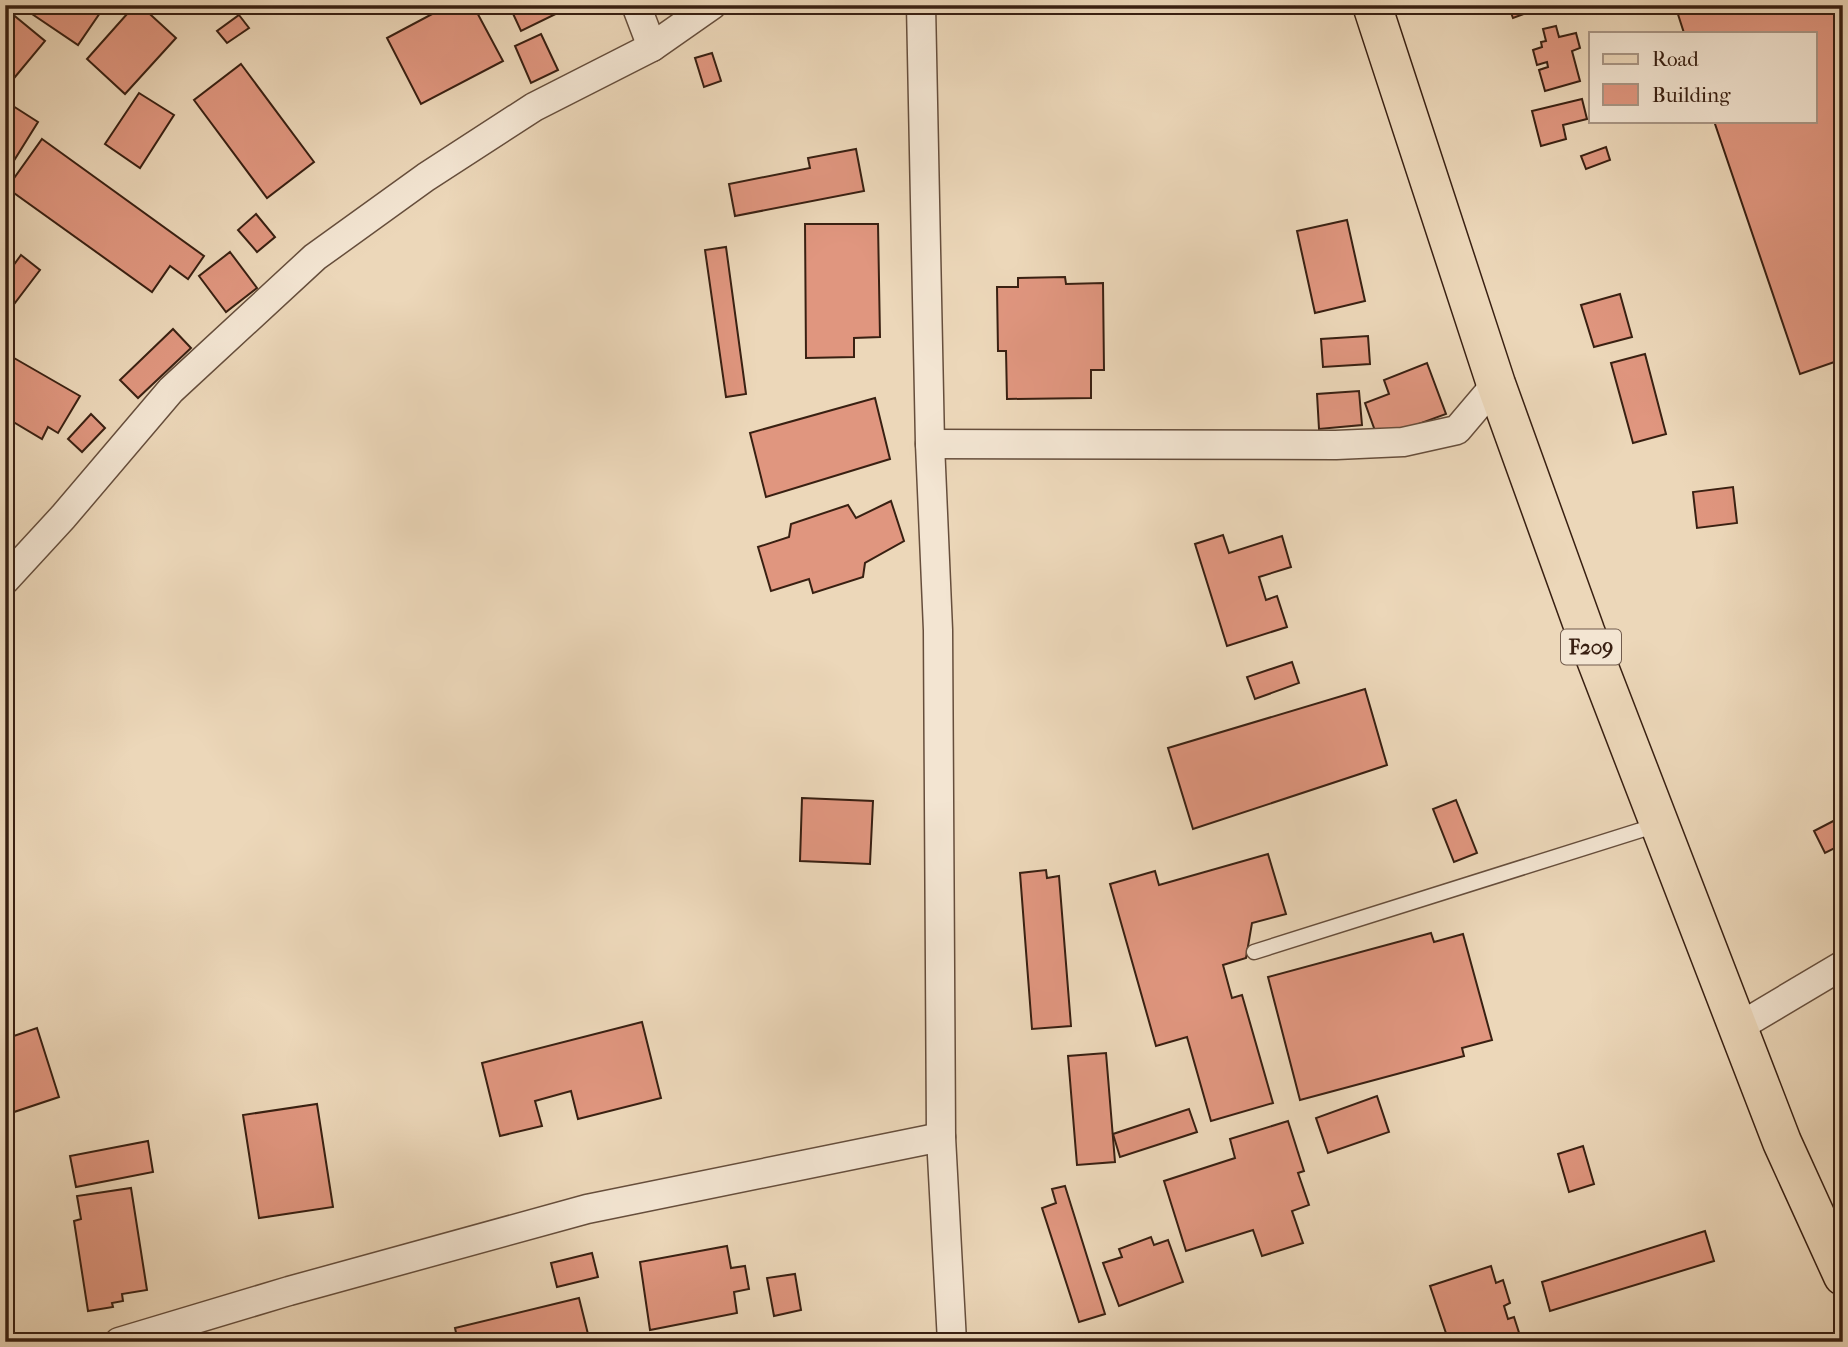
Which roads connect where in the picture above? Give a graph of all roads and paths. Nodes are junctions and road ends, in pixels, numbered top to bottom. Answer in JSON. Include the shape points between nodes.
{"nodes":[{"id":1,"x":636,"y":5,"type":"edge"},
{"id":2,"x":712,"y":5,"type":"edge"},
{"id":3,"x":922,"y":5,"type":"edge"},
{"id":4,"x":1373,"y":5,"type":"edge"},
{"id":5,"x":652,"y":47,"type":"junction"},
{"id":6,"x":1496,"y":384,"type":"junction"},
{"id":7,"x":930,"y":443,"type":"junction"},
{"id":8,"x":5,"y":580,"type":"edge"},
{"id":9,"x":1659,"y":825,"type":"junction"},
{"id":10,"x":1254,"y":952,"type":"dead end"},
{"id":11,"x":1843,"y":965,"type":"edge"},
{"id":12,"x":1737,"y":1028,"type":"junction"},
{"id":13,"x":941,"y":1137,"type":"junction"},
{"id":14,"x":1843,"y":1276,"type":"edge"},
{"id":15,"x":120,"y":1342,"type":"edge"},
{"id":16,"x":952,"y":1342,"type":"edge"}],
"edges":[{"from":1,"to":5,"type":"street"},
{"from":2,"to":5,"type":"street"},
{"from":3,"to":7,"type":"street"},
{"from":4,"to":6,"type":"main road","number":"F209"},
{"from":5,"to":8,"type":"street","via":[[534,107],[315,257],[171,390]]},
{"from":6,"to":7,"type":"street","via":[[1457,430],[1403,442]]},
{"from":6,"to":9,"type":"main road","number":"F209"},
{"from":7,"to":13,"type":"street","via":[[938,630]]},
{"from":9,"to":10,"type":"lane"},
{"from":9,"to":12,"type":"main road","number":"F209"},
{"from":11,"to":12,"type":"street"},
{"from":12,"to":14,"type":"main road","number":"F209"},
{"from":13,"to":15,"type":"street","via":[[587,1209]]},
{"from":13,"to":16,"type":"street"}]}
